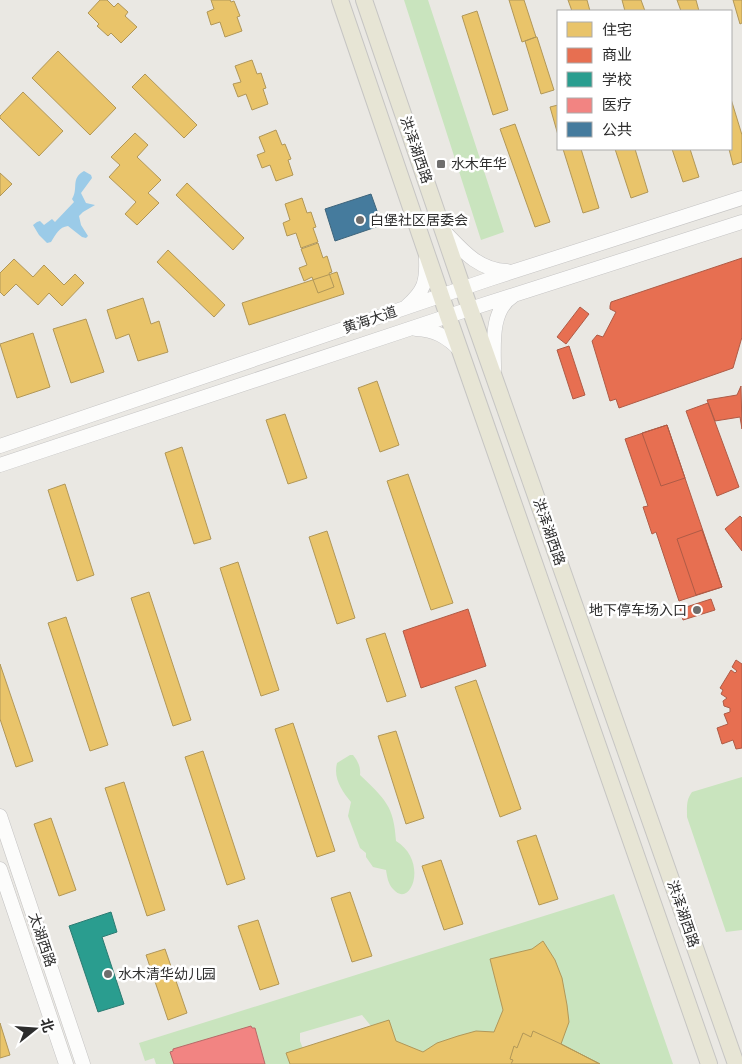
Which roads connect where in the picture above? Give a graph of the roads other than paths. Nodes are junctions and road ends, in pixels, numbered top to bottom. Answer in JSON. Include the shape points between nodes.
{"nodes":[{"id":1,"x":340,"y":0,"type":"edge"},
{"id":2,"x":364,"y":0,"type":"edge"},
{"id":3,"x":742,"y":198,"type":"edge"},
{"id":4,"x":435,"y":206,"type":"junction"},
{"id":5,"x":412,"y":212,"type":"junction"},
{"id":6,"x":742,"y":222,"type":"edge"},
{"id":7,"x":444,"y":231,"type":"junction"},
{"id":8,"x":426,"y":253,"type":"junction"},
{"id":9,"x":513,"y":272,"type":"junction"},
{"id":10,"x":464,"y":289,"type":"junction"},
{"id":11,"x":516,"y":295,"type":"junction"},
{"id":12,"x":441,"y":296,"type":"junction"},
{"id":13,"x":471,"y":309,"type":"junction"},
{"id":14,"x":403,"y":310,"type":"junction"},
{"id":15,"x":448,"y":316,"type":"junction"},
{"id":16,"x":410,"y":329,"type":"junction"},
{"id":17,"x":460,"y":351,"type":"junction"},
{"id":18,"x":495,"y":379,"type":"junction"},
{"id":19,"x":475,"y":393,"type":"junction"},
{"id":20,"x":0,"y":446,"type":"edge"},
{"id":21,"x":0,"y":465,"type":"edge"},
{"id":22,"x":0,"y":816,"type":"edge"},
{"id":23,"x":0,"y":869,"type":"edge"},
{"id":24,"x":66,"y":1064,"type":"edge"},
{"id":25,"x":83,"y":1064,"type":"edge"},
{"id":26,"x":709,"y":1064,"type":"edge"},
{"id":27,"x":736,"y":1064,"type":"edge"}],
"edges":[{"from":1,"to":5,"type":"main road","name":"洪泽湖西路"},
{"from":2,"to":4,"type":"main road","name":"洪泽湖西路"},
{"from":3,"to":9,"type":"street","name":"黄海大道"},
{"from":4,"to":5,"type":"main road","via":[[428,219],[418,218]]},
{"from":4,"to":7,"type":"main road","name":"洪泽湖西路"},
{"from":5,"to":8,"type":"main road","name":"洪泽湖西路"},
{"from":6,"to":11,"type":"street","name":"黄海大道"},
{"from":7,"to":9,"type":"street","via":[[477,262],[497,271]]},
{"from":7,"to":10,"type":"main road","name":"洪泽湖西路"},
{"from":8,"to":12,"type":"main road","name":"洪泽湖西路"},
{"from":8,"to":14,"type":"street","via":[[425,283]]},
{"from":9,"to":10,"type":"street","name":"黄海大道"},
{"from":10,"to":12,"type":"street","name":"黄海大道"},
{"from":10,"to":13,"type":"main road","name":"洪泽湖西路"},
{"from":11,"to":13,"type":"street","name":"黄海大道"},
{"from":11,"to":18,"type":"street","via":[[501,308],[496,324]]},
{"from":12,"to":14,"type":"street","name":"黄海大道"},
{"from":12,"to":15,"type":"main road","name":"洪泽湖西路"},
{"from":13,"to":15,"type":"street","name":"黄海大道"},
{"from":13,"to":18,"type":"main road","name":"洪泽湖西路"},
{"from":14,"to":20,"type":"street","name":"黄海大道"},
{"from":15,"to":16,"type":"street","name":"黄海大道"},
{"from":15,"to":17,"type":"main road","name":"洪泽湖西路"},
{"from":16,"to":17,"type":"street","via":[[434,331],[445,336]]},
{"from":16,"to":21,"type":"street","name":"黄海大道"},
{"from":17,"to":19,"type":"main road","name":"洪泽湖西路"},
{"from":18,"to":19,"type":"main road","via":[[482,383]]},
{"from":18,"to":27,"type":"main road","name":"洪泽湖西路"},
{"from":19,"to":26,"type":"main road","name":"洪泽湖西路"},
{"from":22,"to":25,"type":"street","name":"太湖西路"},
{"from":23,"to":24,"type":"street","name":"太湖西路"}]}
